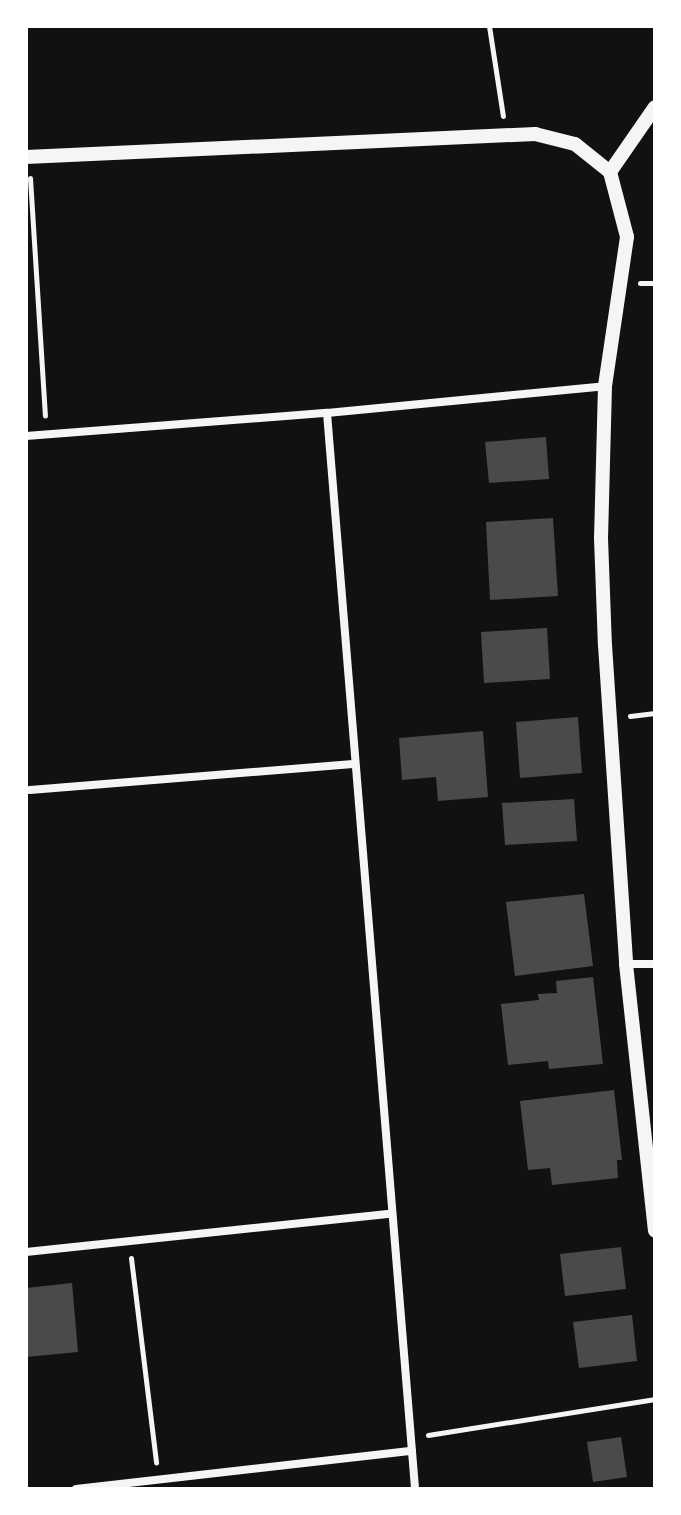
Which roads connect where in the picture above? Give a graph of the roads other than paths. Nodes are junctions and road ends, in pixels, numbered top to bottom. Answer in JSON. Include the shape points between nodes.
{"nodes":[{"id":1,"x":655,"y":107,"type":"edge"},
{"id":2,"x":28,"y":157,"type":"edge"},
{"id":3,"x":610,"y":172,"type":"junction"},
{"id":4,"x":605,"y":386,"type":"junction"},
{"id":5,"x":327,"y":413,"type":"junction"},
{"id":6,"x":26,"y":436,"type":"edge"},
{"id":7,"x":353,"y":764,"type":"junction"},
{"id":8,"x":30,"y":790,"type":"dead end"},
{"id":9,"x":626,"y":964,"type":"junction"},
{"id":10,"x":655,"y":964,"type":"edge"},
{"id":11,"x":390,"y":1214,"type":"junction"},
{"id":12,"x":655,"y":1230,"type":"edge"},
{"id":13,"x":26,"y":1252,"type":"edge"},
{"id":14,"x":412,"y":1451,"type":"junction"},
{"id":15,"x":76,"y":1489,"type":"edge"},
{"id":16,"x":415,"y":1489,"type":"edge"}],
"edges":[{"from":1,"to":3,"type":"street"},
{"from":2,"to":3,"type":"street","via":[[535,134],[575,144]]},
{"from":3,"to":4,"type":"street","via":[[627,237]]},
{"from":4,"to":5,"type":"street"},
{"from":4,"to":9,"type":"street","via":[[601,538]]},
{"from":5,"to":6,"type":"street"},
{"from":5,"to":7,"type":"street"},
{"from":7,"to":8,"type":"street"},
{"from":7,"to":11,"type":"street"},
{"from":9,"to":10,"type":"street"},
{"from":9,"to":12,"type":"street"},
{"from":11,"to":13,"type":"street"},
{"from":11,"to":14,"type":"street"},
{"from":14,"to":15,"type":"street"},
{"from":14,"to":16,"type":"street"}]}
